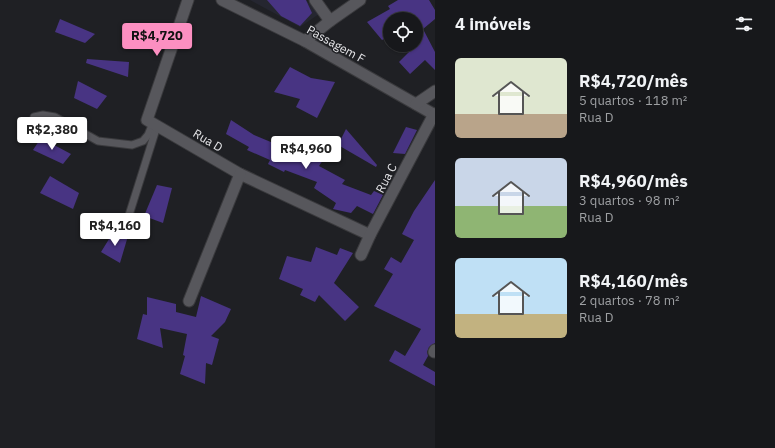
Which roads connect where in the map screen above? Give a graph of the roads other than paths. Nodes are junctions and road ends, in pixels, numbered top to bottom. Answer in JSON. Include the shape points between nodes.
{"nodes":[{"id":1,"x":188,"y":0,"type":"edge"},
{"id":2,"x":222,"y":0,"type":"edge"},
{"id":3,"x":315,"y":0,"type":"edge"},
{"id":4,"x":360,"y":0,"type":"edge"},
{"id":5,"x":330,"y":21,"type":"junction"},
{"id":6,"x":305,"y":41,"type":"junction"},
{"id":7,"x":435,"y":92,"type":"edge"},
{"id":8,"x":416,"y":104,"type":"junction"},
{"id":9,"x":435,"y":114,"type":"edge"},
{"id":10,"x":34,"y":117,"type":"dead end"},
{"id":11,"x":155,"y":124,"type":"junction"},
{"id":12,"x":240,"y":174,"type":"junction"},
{"id":13,"x":124,"y":231,"type":"dead end"},
{"id":14,"x":370,"y":235,"type":"junction"},
{"id":15,"x":361,"y":255,"type":"dead end"},
{"id":16,"x":189,"y":301,"type":"dead end"}],
"edges":[{"from":1,"to":11,"type":"street","via":[[147,120]]},
{"from":2,"to":6,"type":"street","name":"Passagem F"},
{"from":3,"to":5,"type":"street"},
{"from":4,"to":5,"type":"street"},
{"from":5,"to":6,"type":"street"},
{"from":6,"to":8,"type":"street","name":"Passagem F"},
{"from":7,"to":8,"type":"street"},
{"from":8,"to":9,"type":"street","name":"Passagem F"},
{"from":9,"to":14,"type":"street","name":"Rua C"},
{"from":10,"to":11,"type":"lane","via":[[55,117],[98,141],[132,145],[143,141]]},
{"from":11,"to":12,"type":"street","name":"Rua D"},
{"from":11,"to":13,"type":"lane"},
{"from":12,"to":14,"type":"street","name":"Rua D"},
{"from":12,"to":16,"type":"street"},
{"from":14,"to":15,"type":"street","name":"Rua C"}]}
